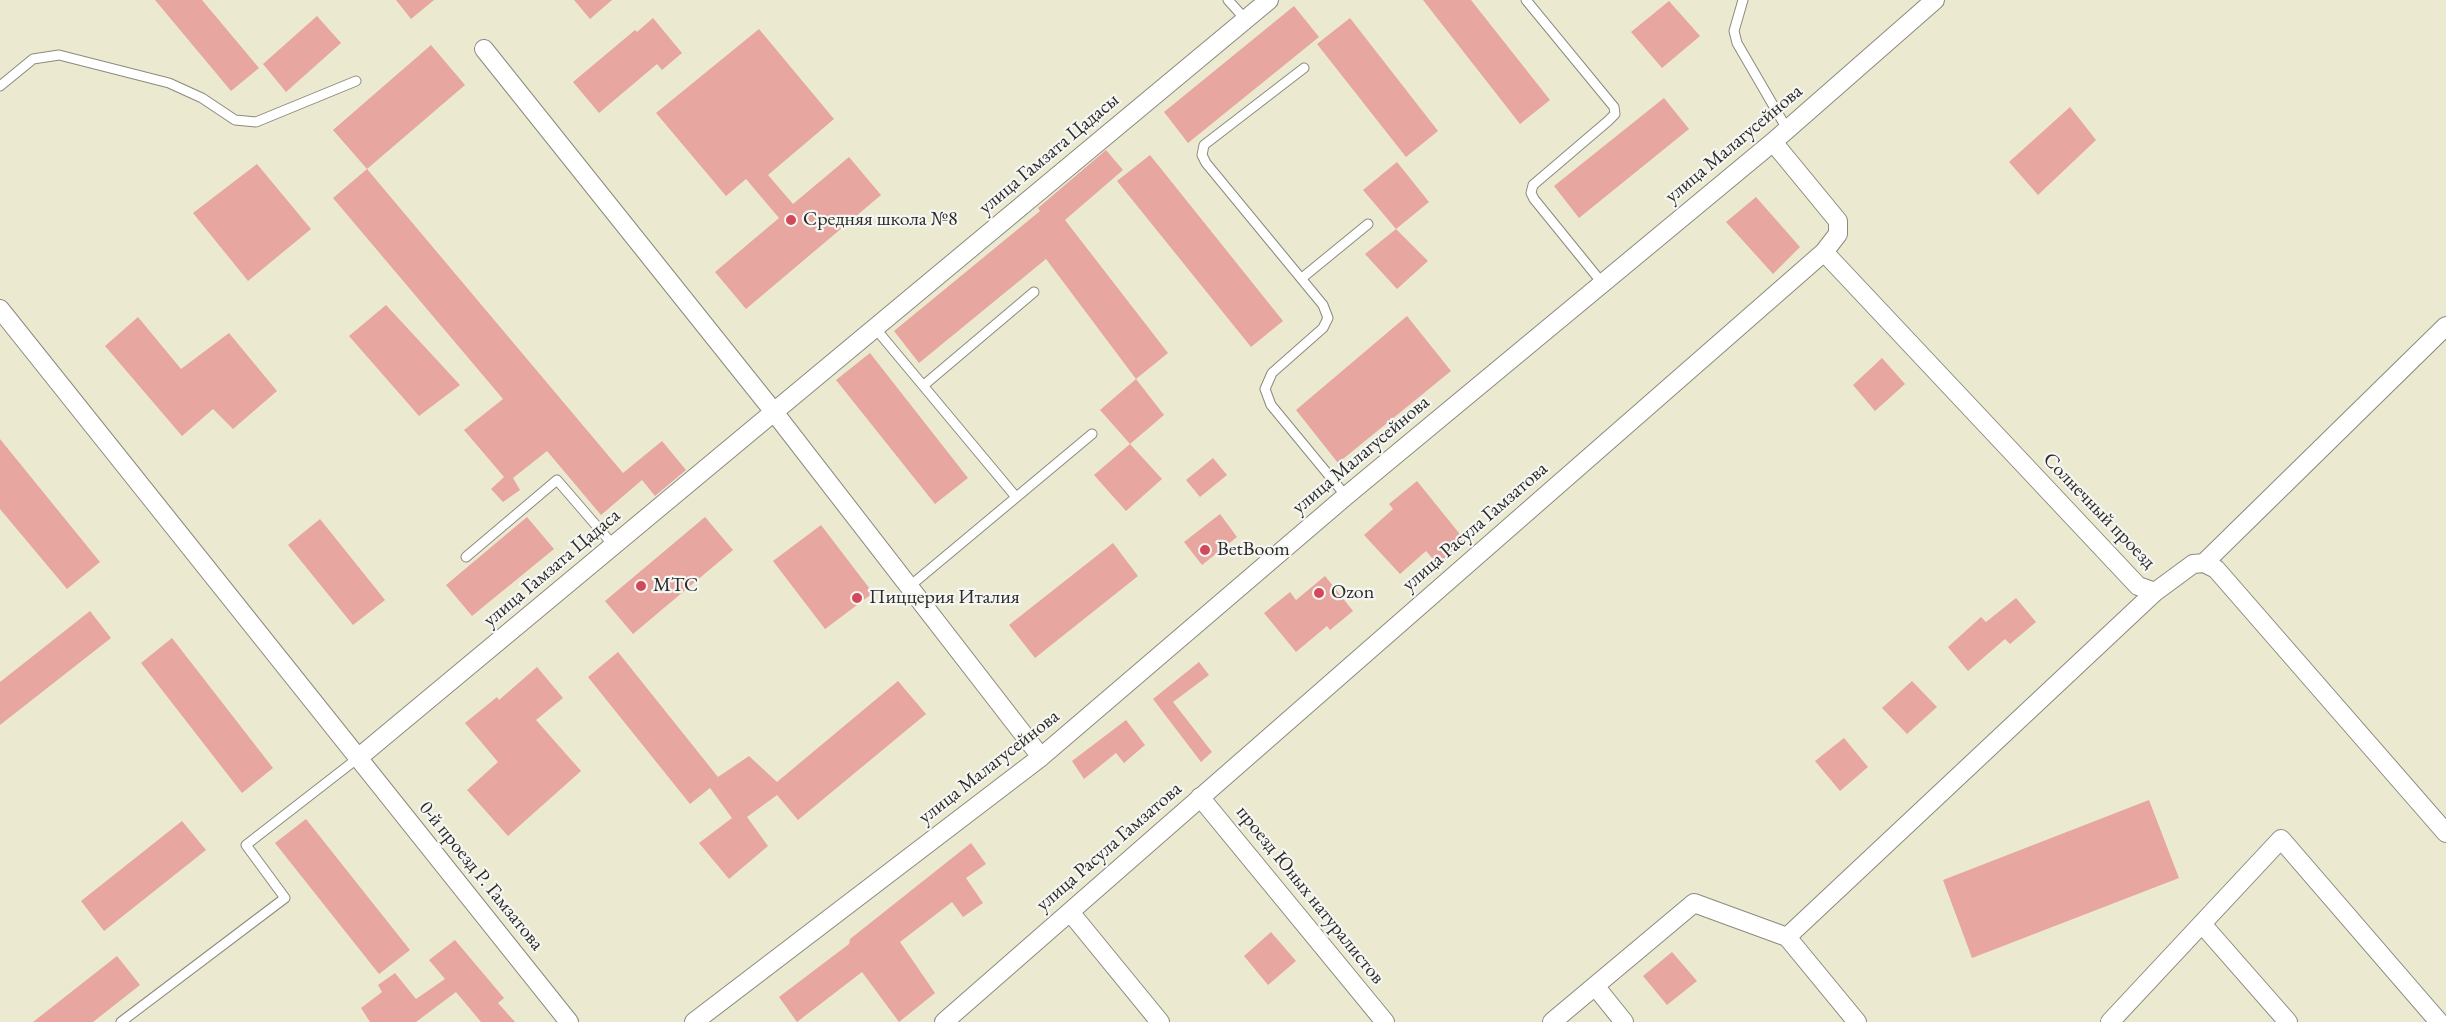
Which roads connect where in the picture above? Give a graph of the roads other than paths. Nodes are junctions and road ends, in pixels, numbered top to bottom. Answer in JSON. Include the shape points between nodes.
{"nodes":[{"id":1,"x":1228,"y":0,"type":"edge"},
{"id":2,"x":1269,"y":0,"type":"edge"},
{"id":3,"x":1526,"y":0,"type":"edge"},
{"id":4,"x":1743,"y":0,"type":"edge"},
{"id":5,"x":1935,"y":0,"type":"edge"},
{"id":6,"x":1246,"y":20,"type":"junction"},
{"id":7,"x":484,"y":49,"type":"dead end"},
{"id":8,"x":1304,"y":68,"type":"dead end"},
{"id":9,"x":356,"y":81,"type":"dead end"},
{"id":10,"x":0,"y":86,"type":"edge"},
{"id":11,"x":1788,"y":129,"type":"junction"},
{"id":12,"x":1773,"y":142,"type":"junction"},
{"id":13,"x":1368,"y":224,"type":"dead end"},
{"id":14,"x":1824,"y":252,"type":"junction"},
{"id":15,"x":1302,"y":278,"type":"junction"},
{"id":16,"x":1603,"y":284,"type":"junction"},
{"id":17,"x":1034,"y":292,"type":"dead end"},
{"id":18,"x":0,"y":309,"type":"edge"},
{"id":19,"x":2446,"y":326,"type":"edge"},
{"id":20,"x":875,"y":328,"type":"junction"},
{"id":21,"x":924,"y":385,"type":"junction"},
{"id":22,"x":774,"y":412,"type":"junction"},
{"id":23,"x":1092,"y":434,"type":"dead end"},
{"id":24,"x":1346,"y":496,"type":"junction"},
{"id":25,"x":1016,"y":497,"type":"junction"},
{"id":26,"x":614,"y":546,"type":"junction"},
{"id":27,"x":466,"y":557,"type":"dead end"},
{"id":28,"x":2204,"y":563,"type":"junction"},
{"id":29,"x":910,"y":586,"type":"junction"},
{"id":30,"x":2155,"y":592,"type":"junction"},
{"id":31,"x":1041,"y":757,"type":"junction"},
{"id":32,"x":358,"y":758,"type":"junction"},
{"id":33,"x":1200,"y":798,"type":"junction"},
{"id":34,"x":2446,"y":833,"type":"edge"},
{"id":35,"x":1070,"y":912,"type":"junction"},
{"id":36,"x":2202,"y":924,"type":"junction"},
{"id":37,"x":1787,"y":937,"type":"junction"},
{"id":38,"x":1595,"y":986,"type":"junction"},
{"id":39,"x":121,"y":1022,"type":"edge"},
{"id":40,"x":568,"y":1022,"type":"edge"},
{"id":41,"x":694,"y":1022,"type":"edge"},
{"id":42,"x":945,"y":1022,"type":"edge"},
{"id":43,"x":1160,"y":1022,"type":"edge"},
{"id":44,"x":1385,"y":1022,"type":"edge"},
{"id":45,"x":1552,"y":1022,"type":"edge"},
{"id":46,"x":1624,"y":1022,"type":"edge"},
{"id":47,"x":1857,"y":1022,"type":"edge"},
{"id":48,"x":2110,"y":1022,"type":"edge"},
{"id":49,"x":2288,"y":1022,"type":"edge"},
{"id":50,"x":2439,"y":1022,"type":"edge"}],
"edges":[{"from":1,"to":6,"type":"lane"},
{"from":2,"to":6,"type":"street","name":"улица Гамзата Цадасы"},
{"from":3,"to":16,"type":"lane","via":[[1614,107],[1615,114],[1533,185],[1531,193]]},
{"from":4,"to":11,"type":"lane","via":[[1734,31],[1737,43]]},
{"from":5,"to":11,"type":"street","name":"улица Малагусейнова"},
{"from":6,"to":20,"type":"street","name":"улица Гамзата Цадасы"},
{"from":7,"to":22,"type":"street"},
{"from":8,"to":15,"type":"lane","via":[[1204,146],[1202,155]]},
{"from":9,"to":10,"type":"lane","via":[[256,122],[235,120],[169,83],[59,55],[33,59]]},
{"from":11,"to":12,"type":"street","name":"улица Малагусейнова"},
{"from":12,"to":14,"type":"street","name":"улица Расула Гамзатова","via":[[1838,221],[1838,234]]},
{"from":12,"to":16,"type":"street","name":"улица Малагусейнова"},
{"from":13,"to":15,"type":"lane"},
{"from":14,"to":30,"type":"street","name":"Солнечный проезд","via":[[2138,586]]},
{"from":14,"to":33,"type":"street","name":"улица Расула Гамзатова"},
{"from":15,"to":24,"type":"lane","via":[[1328,318],[1323,328],[1272,373],[1265,389],[1271,405]]},
{"from":16,"to":24,"type":"street","name":"улица Малагусейнова"},
{"from":17,"to":21,"type":"lane"},
{"from":18,"to":32,"type":"street","name":"0-й проезд Р. Гамзатова"},
{"from":19,"to":28,"type":"street","name":"Солнечный проезд"},
{"from":20,"to":21,"type":"lane"},
{"from":20,"to":22,"type":"street","name":"улица Гамзата Цадасы"},
{"from":21,"to":25,"type":"lane"},
{"from":22,"to":26,"type":"street","name":"улица Гамзата Цадаса"},
{"from":22,"to":29,"type":"street"},
{"from":23,"to":25,"type":"lane"},
{"from":24,"to":31,"type":"street","name":"улица Малагусейнова"},
{"from":25,"to":29,"type":"lane"},
{"from":26,"to":27,"type":"lane","via":[[558,480]]},
{"from":26,"to":32,"type":"street","name":"улица Гамзата Цадаса"},
{"from":28,"to":30,"type":"street","name":"Солнечный проезд","via":[[2193,564]]},
{"from":28,"to":34,"type":"street","via":[[2216,569]]},
{"from":29,"to":31,"type":"street"},
{"from":30,"to":37,"type":"street"},
{"from":31,"to":41,"type":"street","name":"улица Малагусейнова"},
{"from":32,"to":39,"type":"lane","via":[[246,845],[285,898]]},
{"from":32,"to":40,"type":"street","name":"0-й проезд Р. Гамзатова"},
{"from":33,"to":35,"type":"street","name":"улица Расула Гамзатова"},
{"from":33,"to":44,"type":"street","name":"проезд Юных натуралистов"},
{"from":35,"to":42,"type":"street","name":"улица Расула Гамзатова"},
{"from":35,"to":43,"type":"street"},
{"from":36,"to":48,"type":"street"},
{"from":36,"to":49,"type":"street"},
{"from":36,"to":50,"type":"street","via":[[2281,839]]},
{"from":37,"to":38,"type":"street","via":[[1694,903]]},
{"from":37,"to":47,"type":"street"},
{"from":38,"to":45,"type":"street"},
{"from":38,"to":46,"type":"street"}]}
